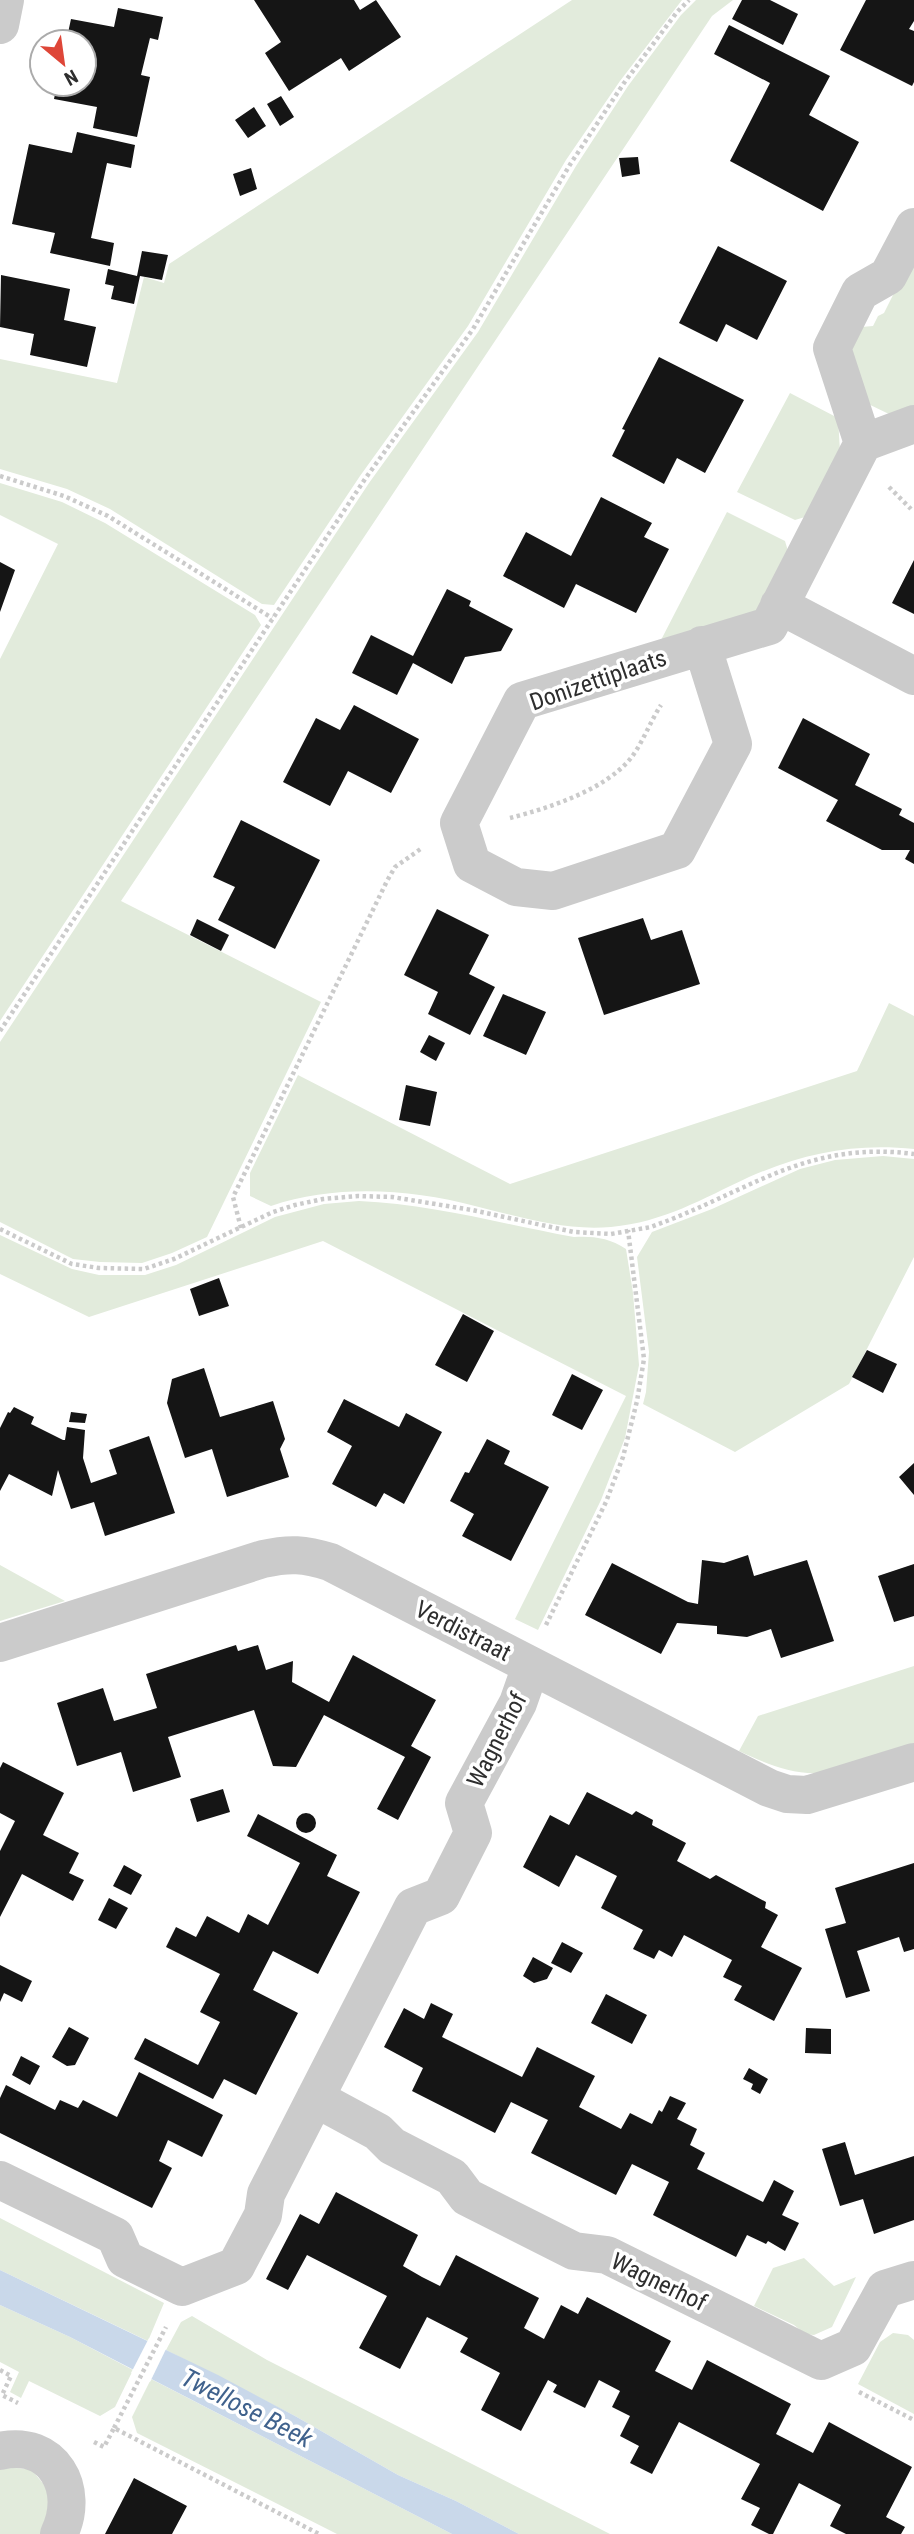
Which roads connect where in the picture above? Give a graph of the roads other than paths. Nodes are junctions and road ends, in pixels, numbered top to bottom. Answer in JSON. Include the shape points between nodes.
{"nodes":[{"id":1,"x":5,"y":0,"type":"edge"},
{"id":2,"x":0,"y":25,"type":"edge"},
{"id":3,"x":914,"y":227,"type":"edge"},
{"id":4,"x":914,"y":424,"type":"edge"},
{"id":5,"x":863,"y":443,"type":"junction"},
{"id":6,"x":779,"y":605,"type":"junction"},
{"id":7,"x":702,"y":645,"type":"junction"},
{"id":8,"x":914,"y":676,"type":"edge"},
{"id":9,"x":0,"y":1643,"type":"edge"},
{"id":10,"x":531,"y":1666,"type":"junction"},
{"id":11,"x":914,"y":1762,"type":"edge"},
{"id":12,"x":315,"y":2098,"type":"junction"},
{"id":13,"x":0,"y":2180,"type":"edge"},
{"id":14,"x":914,"y":2280,"type":"edge"},
{"id":15,"x":0,"y":2451,"type":"edge"},
{"id":16,"x":59,"y":2534,"type":"edge"}],
"edges":[{"from":1,"to":2,"type":"street"},
{"from":3,"to":5,"type":"street","via":[[888,276],[860,292],[832,348]]},
{"from":4,"to":5,"type":"street"},
{"from":5,"to":6,"type":"street","name":"Donizettiplaats"},
{"from":6,"to":7,"type":"street","name":"Donizettiplaats","via":[[769,626]]},
{"from":6,"to":8,"type":"street"},
{"from":7,"to":7,"type":"street","name":"Donizettiplaats","via":[[522,701],[459,823],[472,864],[516,887],[553,891],[677,850],[733,744]]},
{"from":9,"to":10,"type":"street","name":"Verdistraat","via":[[287,1554],[330,1562]]},
{"from":10,"to":11,"type":"street","name":"Verdistraat","via":[[788,1794],[826,1791]]},
{"from":10,"to":12,"type":"street","name":"Wagnerhof","via":[[518,1703],[464,1803],[473,1833],[441,1896],[413,1907]]},
{"from":12,"to":13,"type":"street","name":"Wagnerhof","via":[[236,2266],[182,2287],[125,2259],[115,2236]]},
{"from":12,"to":14,"type":"street","name":"Wagnerhof","via":[[452,2177],[467,2197],[574,2251],[607,2255],[821,2361],[853,2347],[885,2289]]},
{"from":15,"to":16,"type":"street","via":[[38,2454],[61,2475],[68,2506]]}]}
